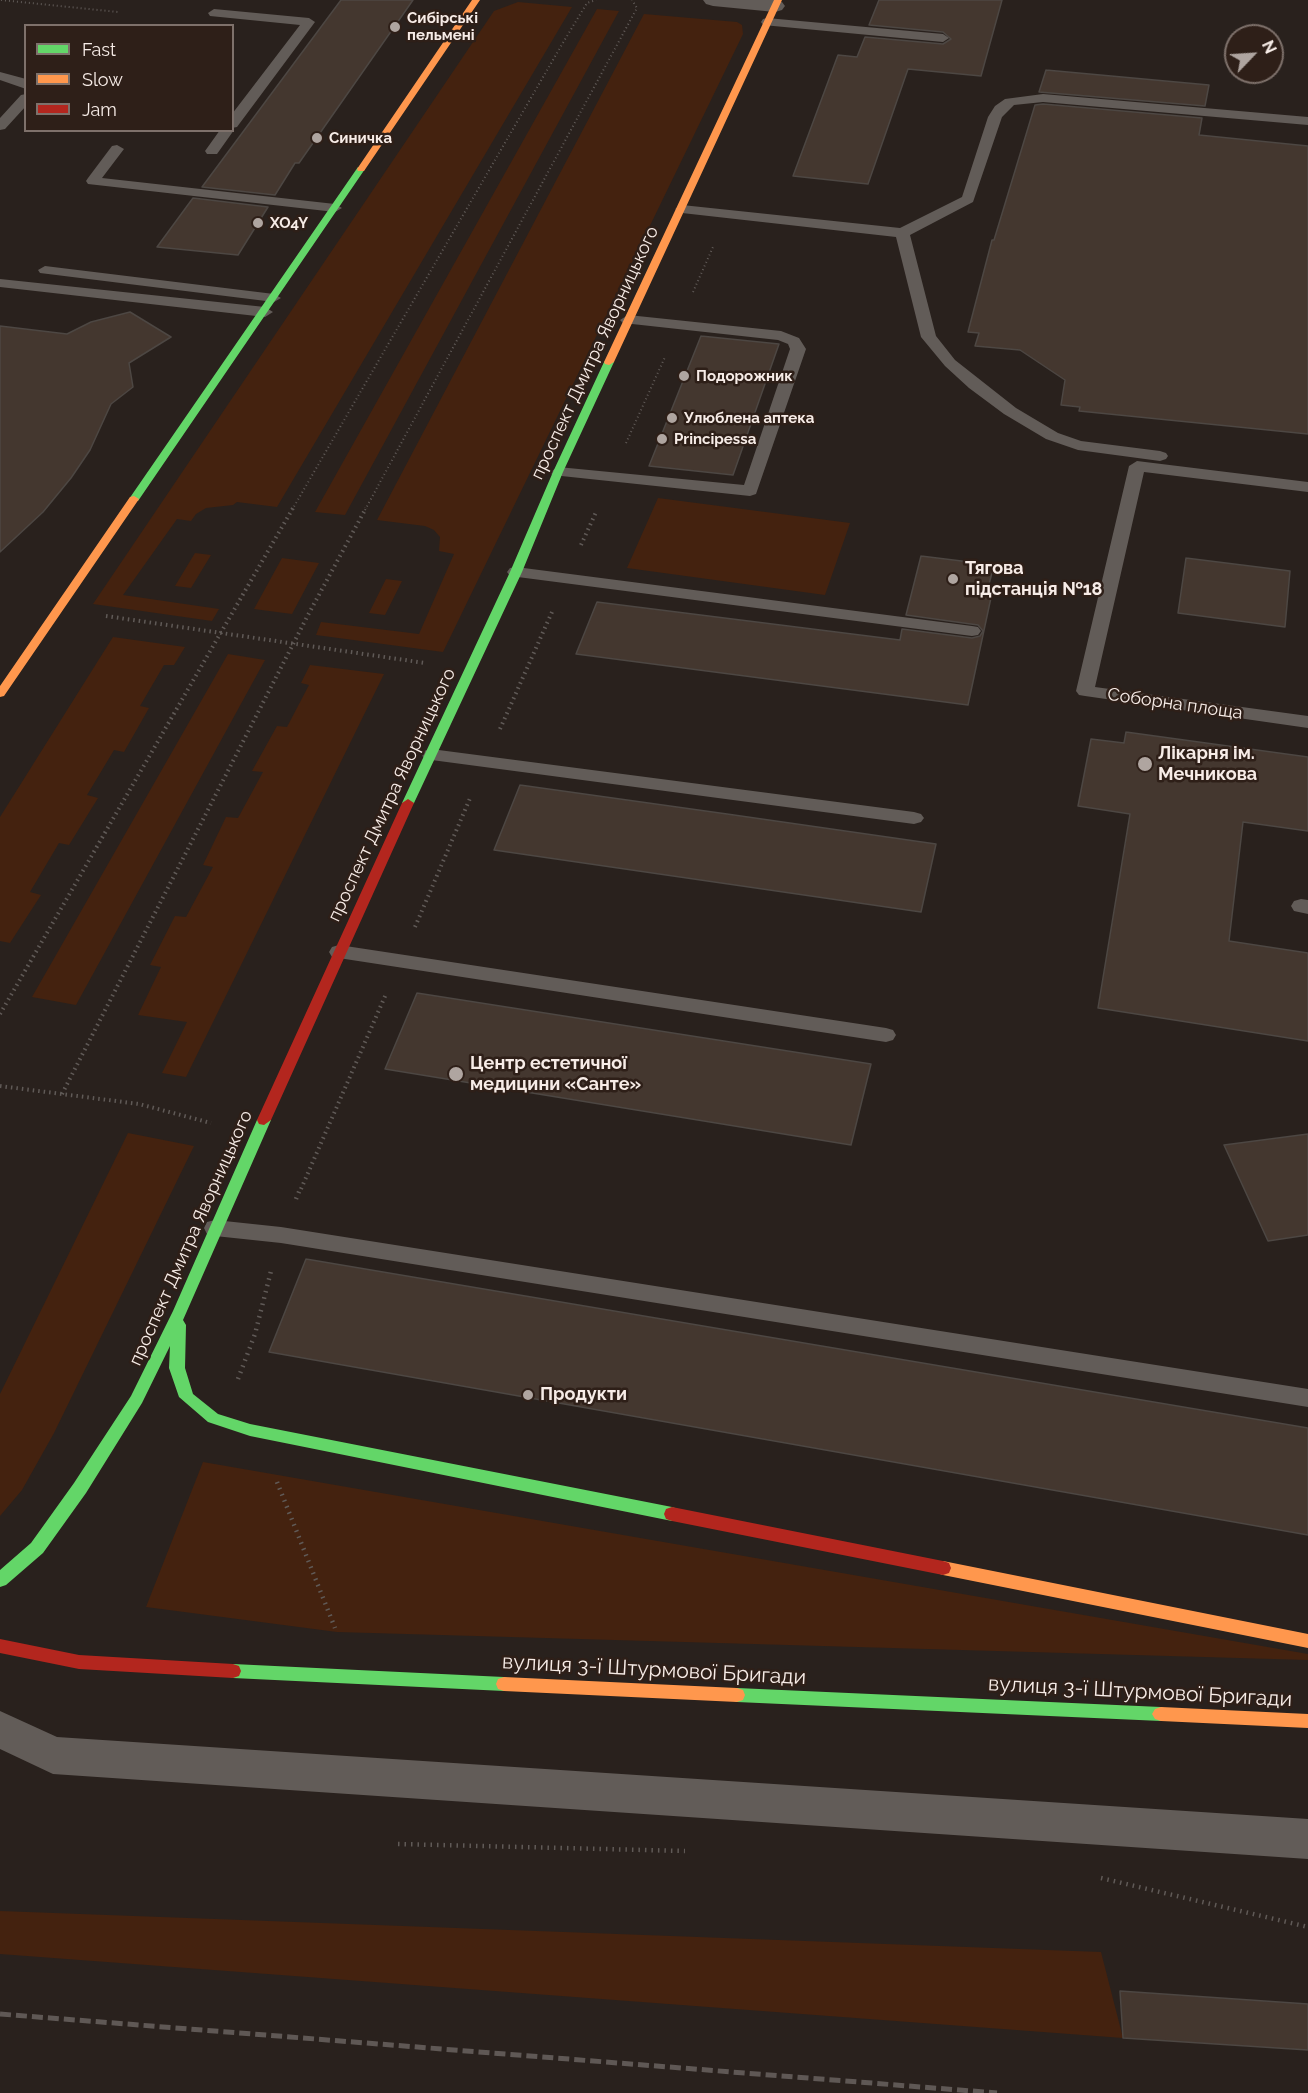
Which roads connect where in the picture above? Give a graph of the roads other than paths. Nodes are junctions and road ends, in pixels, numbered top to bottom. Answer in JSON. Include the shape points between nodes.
{"nodes":[{"id":1,"x":225,"y":0,"type":"edge"},
{"id":2,"x":477,"y":0,"type":"edge"},
{"id":3,"x":713,"y":0,"type":"edge"},
{"id":4,"x":773,"y":9,"type":"edge"},
{"id":5,"x":943,"y":38,"type":"dead end"},
{"id":6,"x":0,"y":76,"type":"edge"},
{"id":7,"x":24,"y":84,"type":"edge"},
{"id":8,"x":24,"y":100,"type":"edge"},
{"id":9,"x":234,"y":121,"type":"edge"},
{"id":10,"x":1308,"y":121,"type":"edge"},
{"id":11,"x":0,"y":126,"type":"edge"},
{"id":12,"x":226,"y":132,"type":"edge"},
{"id":13,"x":117,"y":149,"type":"dead end"},
{"id":14,"x":212,"y":151,"type":"dead end"},
{"id":15,"x":335,"y":208,"type":"junction"},
{"id":16,"x":682,"y":209,"type":"junction"},
{"id":17,"x":902,"y":233,"type":"junction"},
{"id":18,"x":45,"y":270,"type":"dead end"},
{"id":19,"x":0,"y":282,"type":"edge"},
{"id":20,"x":274,"y":298,"type":"junction"},
{"id":21,"x":265,"y":312,"type":"junction"},
{"id":22,"x":628,"y":320,"type":"junction"},
{"id":23,"x":558,"y":472,"type":"junction"},
{"id":24,"x":1308,"y":473,"type":"edge"},
{"id":25,"x":1308,"y":487,"type":"edge"},
{"id":26,"x":516,"y":572,"type":"junction"},
{"id":27,"x":972,"y":631,"type":"dead end"},
{"id":28,"x":0,"y":694,"type":"edge"},
{"id":29,"x":1308,"y":722,"type":"edge"},
{"id":30,"x":431,"y":755,"type":"junction"},
{"id":31,"x":914,"y":819,"type":"dead end"},
{"id":32,"x":339,"y":952,"type":"junction"},
{"id":33,"x":886,"y":1035,"type":"dead end"},
{"id":34,"x":214,"y":1228,"type":"junction"},
{"id":35,"x":180,"y":1311,"type":"junction"},
{"id":36,"x":1308,"y":1398,"type":"edge"},
{"id":37,"x":0,"y":1580,"type":"edge"},
{"id":38,"x":1308,"y":1641,"type":"edge"},
{"id":39,"x":0,"y":1646,"type":"edge"},
{"id":40,"x":1308,"y":1721,"type":"edge"},
{"id":41,"x":0,"y":1729,"type":"edge"},
{"id":42,"x":1308,"y":1839,"type":"edge"}],
"edges":[{"from":1,"to":9,"type":"lane","via":[[214,13],[309,22]]},
{"from":2,"to":15,"type":"main road"},
{"from":3,"to":4,"type":"street"},
{"from":4,"to":5,"type":"lane"},
{"from":4,"to":16,"type":"main road","name":"проспект Дмитра Яворницького"},
{"from":6,"to":7,"type":"lane"},
{"from":8,"to":11,"type":"lane"},
{"from":10,"to":17,"type":"lane","via":[[1043,98],[1010,102],[995,117],[968,200]]},
{"from":12,"to":14,"type":"lane"},
{"from":13,"to":15,"type":"lane","via":[[93,181]]},
{"from":15,"to":20,"type":"main road"},
{"from":16,"to":17,"type":"lane"},
{"from":16,"to":22,"type":"main road","name":"проспект Дмитра Яворницького"},
{"from":17,"to":24,"type":"lane","via":[[928,337],[975,385],[1052,436],[1078,445]]},
{"from":18,"to":20,"type":"lane"},
{"from":19,"to":21,"type":"lane"},
{"from":20,"to":21,"type":"main road"},
{"from":21,"to":28,"type":"main road","via":[[18,659]]},
{"from":22,"to":23,"type":"main road","name":"проспект Дмитра Яворницького"},
{"from":22,"to":23,"type":"lane","via":[[781,336],[794,341],[798,349],[750,491]]},
{"from":23,"to":26,"type":"main road","name":"проспект Дмитра Яворницького"},
{"from":25,"to":29,"type":"lane","name":"Соборна площа","via":[[1137,466],[1085,691]]},
{"from":26,"to":27,"type":"lane"},
{"from":26,"to":30,"type":"main road","name":"проспект Дмитра Яворницького"},
{"from":30,"to":31,"type":"lane"},
{"from":30,"to":32,"type":"main road","name":"проспект Дмитра Яворницького"},
{"from":32,"to":33,"type":"lane"},
{"from":32,"to":34,"type":"main road","name":"проспект Дмитра Яворницького"},
{"from":34,"to":35,"type":"main road","name":"проспект Дмитра Яворницького"},
{"from":34,"to":36,"type":"lane","via":[[281,1235]]},
{"from":35,"to":37,"type":"main road","name":"проспект Дмитра Яворницького","via":[[137,1399],[80,1488],[37,1548]]},
{"from":35,"to":38,"type":"main road","via":[[177,1368],[187,1397],[213,1418],[250,1430]]},
{"from":39,"to":40,"type":"main road","name":"вулиця 3-ї Штурмової Бригади","via":[[79,1662]]},
{"from":41,"to":42,"type":"street","via":[[53,1755]]}]}
